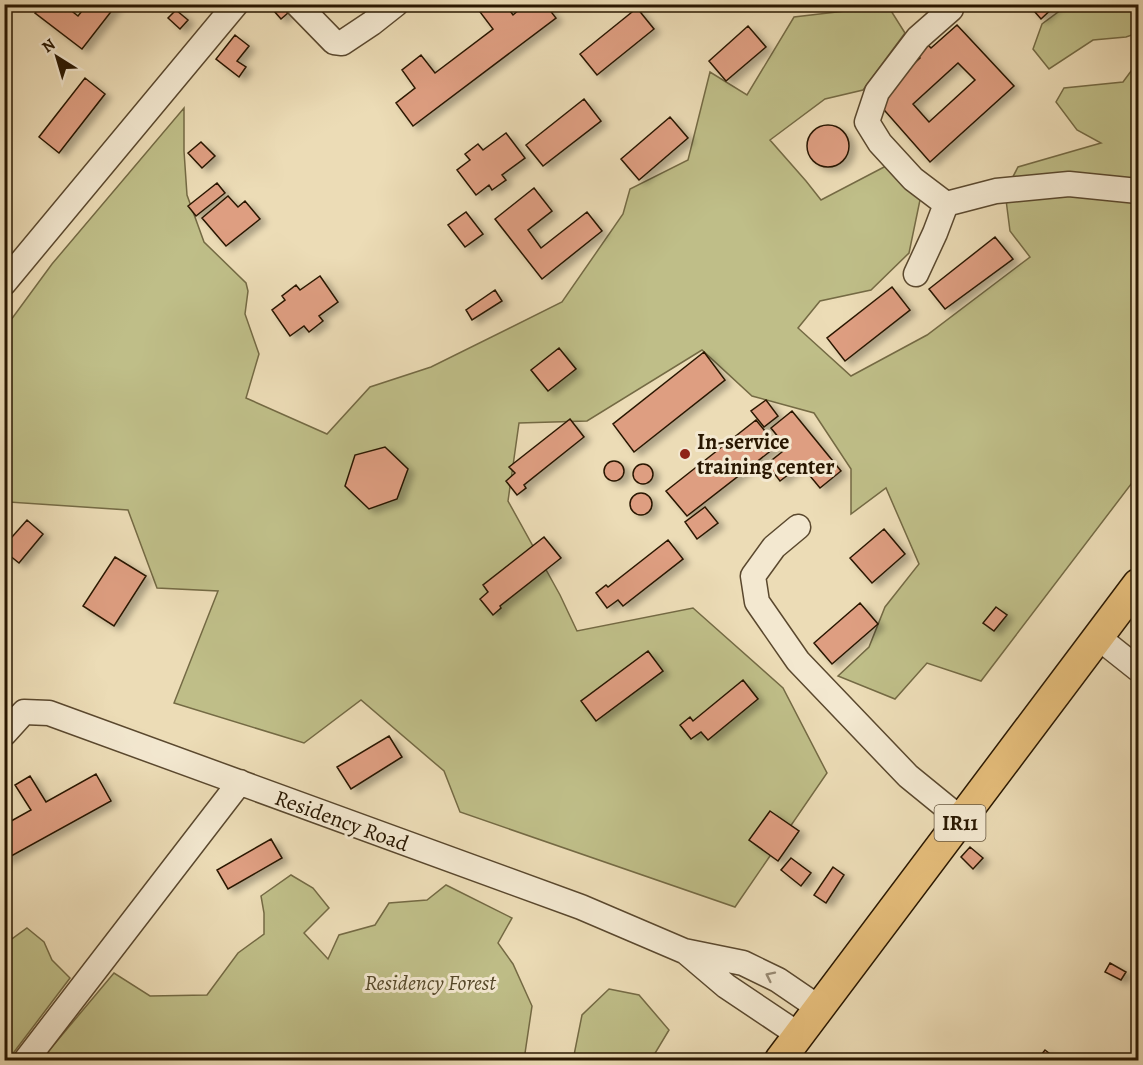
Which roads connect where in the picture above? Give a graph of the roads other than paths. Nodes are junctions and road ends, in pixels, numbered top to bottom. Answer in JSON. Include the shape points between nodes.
{"nodes":[{"id":1,"x":236,"y":4,"type":"edge"},
{"id":2,"x":297,"y":4,"type":"edge"},
{"id":3,"x":396,"y":4,"type":"edge"},
{"id":4,"x":951,"y":9,"type":"dead end"},
{"id":5,"x":1138,"y":191,"type":"edge"},
{"id":6,"x":946,"y":204,"type":"junction"},
{"id":7,"x":916,"y":274,"type":"dead end"},
{"id":8,"x":4,"y":283,"type":"edge"},
{"id":9,"x":798,"y":527,"type":"dead end"},
{"id":10,"x":1138,"y":584,"type":"edge"},
{"id":11,"x":1099,"y":638,"type":"junction"},
{"id":12,"x":1138,"y":669,"type":"edge"},
{"id":13,"x":4,"y":734,"type":"edge"},
{"id":14,"x":240,"y":782,"type":"junction"},
{"id":15,"x":962,"y":820,"type":"junction"},
{"id":16,"x":684,"y":951,"type":"junction"},
{"id":17,"x":819,"y":1008,"type":"junction"},
{"id":18,"x":799,"y":1035,"type":"junction"},
{"id":19,"x":26,"y":1060,"type":"edge"},
{"id":20,"x":780,"y":1060,"type":"edge"}],
"edges":[{"from":1,"to":8,"type":"street"},
{"from":2,"to":3,"type":"street","via":[[334,42],[342,44]]},
{"from":4,"to":6,"type":"street","via":[[918,38],[877,92],[867,122],[880,143],[914,179]]},
{"from":5,"to":6,"type":"street","via":[[1069,183],[996,191]]},
{"from":6,"to":7,"type":"street"},
{"from":9,"to":15,"type":"street","via":[[774,547],[753,576],[757,602],[798,661],[908,776]]},
{"from":10,"to":11,"type":"main road","number":"IR11"},
{"from":11,"to":12,"type":"street"},
{"from":11,"to":15,"type":"main road","number":"IR11"},
{"from":13,"to":14,"type":"street","name":"Residency Road","via":[[24,712],[49,713]]},
{"from":14,"to":16,"type":"street","name":"Residency Road","via":[[581,907]]},
{"from":14,"to":19,"type":"street"},
{"from":15,"to":17,"type":"main road","number":"IR11"},
{"from":17,"to":16,"type":"street","name":"Residency Road","one_way":true,"via":[[778,980],[743,963]]},
{"from":16,"to":18,"type":"street","name":"Residency Road","via":[[726,986]]},
{"from":17,"to":18,"type":"main road","number":"IR11"},
{"from":18,"to":20,"type":"main road","number":"IR11"}]}
